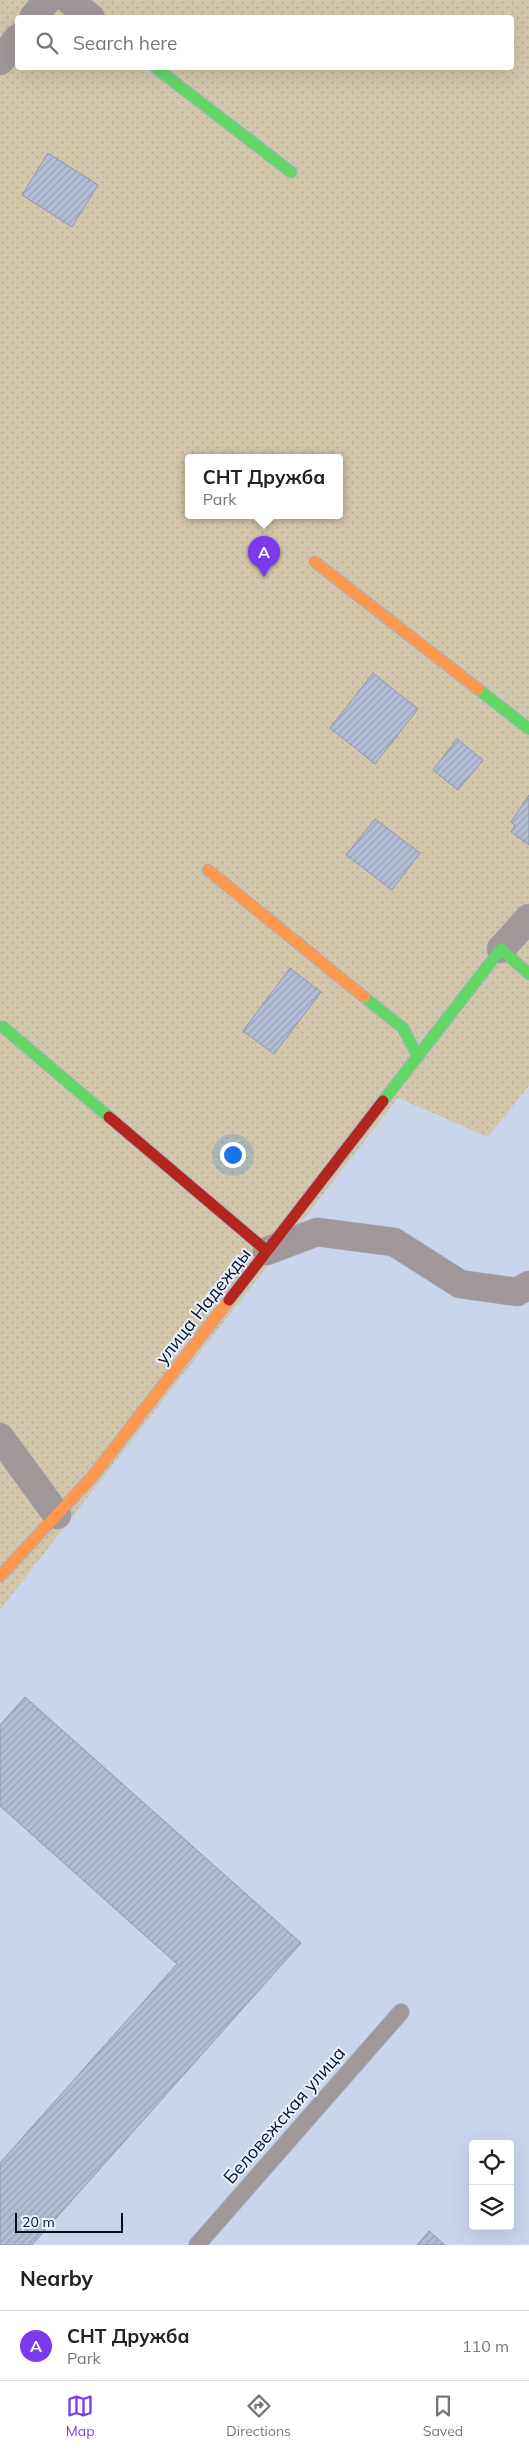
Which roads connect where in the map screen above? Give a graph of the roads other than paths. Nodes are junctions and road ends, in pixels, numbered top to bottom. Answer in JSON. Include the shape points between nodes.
{"nodes":[{"id":1,"x":47,"y":0,"type":"edge"},
{"id":2,"x":69,"y":0,"type":"edge"},
{"id":3,"x":35,"y":15,"type":"edge"},
{"id":4,"x":87,"y":15,"type":"edge"},
{"id":5,"x":15,"y":42,"type":"edge"},
{"id":6,"x":0,"y":61,"type":"edge"},
{"id":7,"x":159,"y":70,"type":"edge"},
{"id":8,"x":291,"y":172,"type":"dead end"},
{"id":9,"x":315,"y":562,"type":"dead end"},
{"id":10,"x":529,"y":729,"type":"edge"},
{"id":11,"x":208,"y":870,"type":"dead end"},
{"id":12,"x":529,"y":918,"type":"edge"},
{"id":13,"x":501,"y":949,"type":"junction"},
{"id":14,"x":529,"y":974,"type":"edge"},
{"id":15,"x":3,"y":1027,"type":"dead end"},
{"id":16,"x":418,"y":1057,"type":"junction"},
{"id":17,"x":267,"y":1251,"type":"junction"},
{"id":18,"x":529,"y":1284,"type":"edge"},
{"id":19,"x":0,"y":1437,"type":"edge"},
{"id":20,"x":57,"y":1515,"type":"junction"},
{"id":21,"x":0,"y":1576,"type":"edge"},
{"id":22,"x":401,"y":2012,"type":"dead end"},
{"id":23,"x":198,"y":2245,"type":"edge"}],
"edges":[{"from":1,"to":3,"type":"street"},
{"from":2,"to":4,"type":"street"},
{"from":5,"to":6,"type":"street"},
{"from":7,"to":8,"type":"street"},
{"from":9,"to":10,"type":"street"},
{"from":11,"to":16,"type":"street","via":[[403,1028]]},
{"from":12,"to":13,"type":"street"},
{"from":13,"to":14,"type":"street"},
{"from":13,"to":16,"type":"street"},
{"from":15,"to":17,"type":"street","name":"улица Надежды"},
{"from":16,"to":17,"type":"street"},
{"from":17,"to":18,"type":"street","via":[[317,1232],[394,1242],[460,1284],[517,1292]]},
{"from":17,"to":20,"type":"street","name":"улица Надежды","via":[[92,1477]]},
{"from":19,"to":20,"type":"street"},
{"from":20,"to":21,"type":"street","name":"улица Надежды"},
{"from":22,"to":23,"type":"lane","name":"Беловежская улица"}]}
